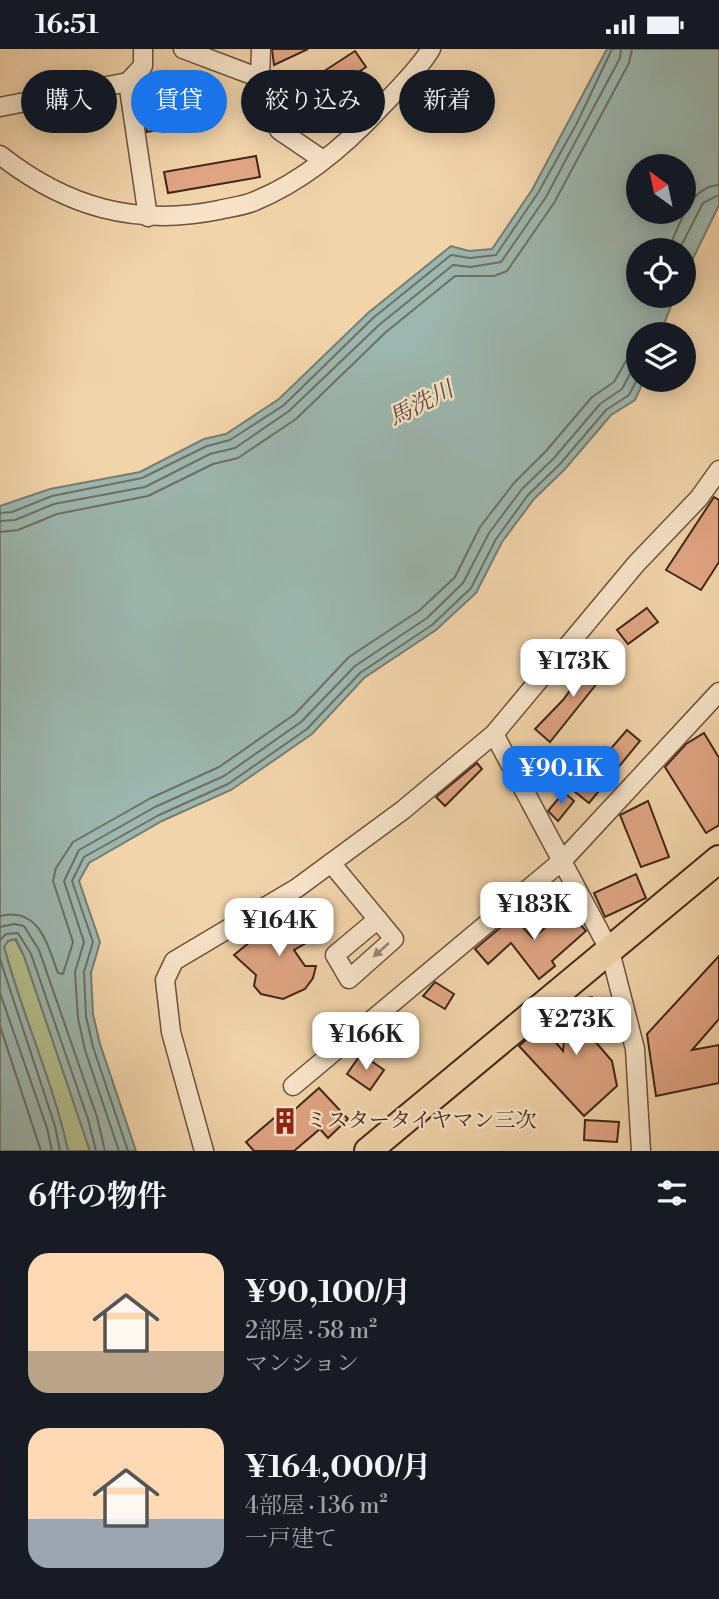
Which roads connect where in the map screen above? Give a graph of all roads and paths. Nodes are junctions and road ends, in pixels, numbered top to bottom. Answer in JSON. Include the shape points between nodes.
{"nodes":[{"id":1,"x":143,"y":49,"type":"edge"},
{"id":2,"x":183,"y":49,"type":"edge"},
{"id":3,"x":261,"y":49,"type":"edge"},
{"id":4,"x":423,"y":53,"type":"edge"},
{"id":5,"x":260,"y":70,"type":"edge"},
{"id":6,"x":241,"y":71,"type":"edge"},
{"id":7,"x":128,"y":82,"type":"junction"},
{"id":8,"x":0,"y":107,"type":"edge"},
{"id":9,"x":283,"y":133,"type":"edge"},
{"id":10,"x":0,"y":155,"type":"edge"},
{"id":11,"x":323,"y":160,"type":"junction"},
{"id":12,"x":148,"y":217,"type":"junction"},
{"id":13,"x":719,"y":470,"type":"edge"},
{"id":14,"x":719,"y":692,"type":"edge"},
{"id":15,"x":494,"y":734,"type":"junction"},
{"id":16,"x":719,"y":859,"type":"edge"},
{"id":17,"x":563,"y":860,"type":"junction"},
{"id":18,"x":331,"y":863,"type":"junction"},
{"id":19,"x":378,"y":919,"type":"dead end"},
{"id":20,"x":610,"y":951,"type":"junction"},
{"id":21,"x":293,"y":1086,"type":"dead end"},
{"id":22,"x":204,"y":1151,"type":"edge"},
{"id":23,"x":368,"y":1151,"type":"edge"},
{"id":24,"x":641,"y":1151,"type":"edge"}],
"edges":[{"from":1,"to":7,"type":"street","via":[[143,66]]},
{"from":2,"to":6,"type":"street"},
{"from":3,"to":5,"type":"street"},
{"from":4,"to":11,"type":"street","via":[[356,135]]},
{"from":7,"to":8,"type":"street"},
{"from":7,"to":12,"type":"street"},
{"from":9,"to":11,"type":"street"},
{"from":10,"to":12,"type":"street","via":[[59,195]]},
{"from":11,"to":12,"type":"street","via":[[254,202],[190,216]]},
{"from":13,"to":15,"type":"street"},
{"from":14,"to":17,"type":"street"},
{"from":15,"to":17,"type":"street"},
{"from":15,"to":18,"type":"street"},
{"from":16,"to":20,"type":"highway"},
{"from":17,"to":20,"type":"street"},
{"from":17,"to":21,"type":"street"},
{"from":18,"to":19,"type":"street"},
{"from":18,"to":22,"type":"street","via":[[174,961],[165,980],[171,1032]]},
{"from":20,"to":23,"type":"highway"},
{"from":20,"to":24,"type":"street","via":[[635,1049]]}]}
